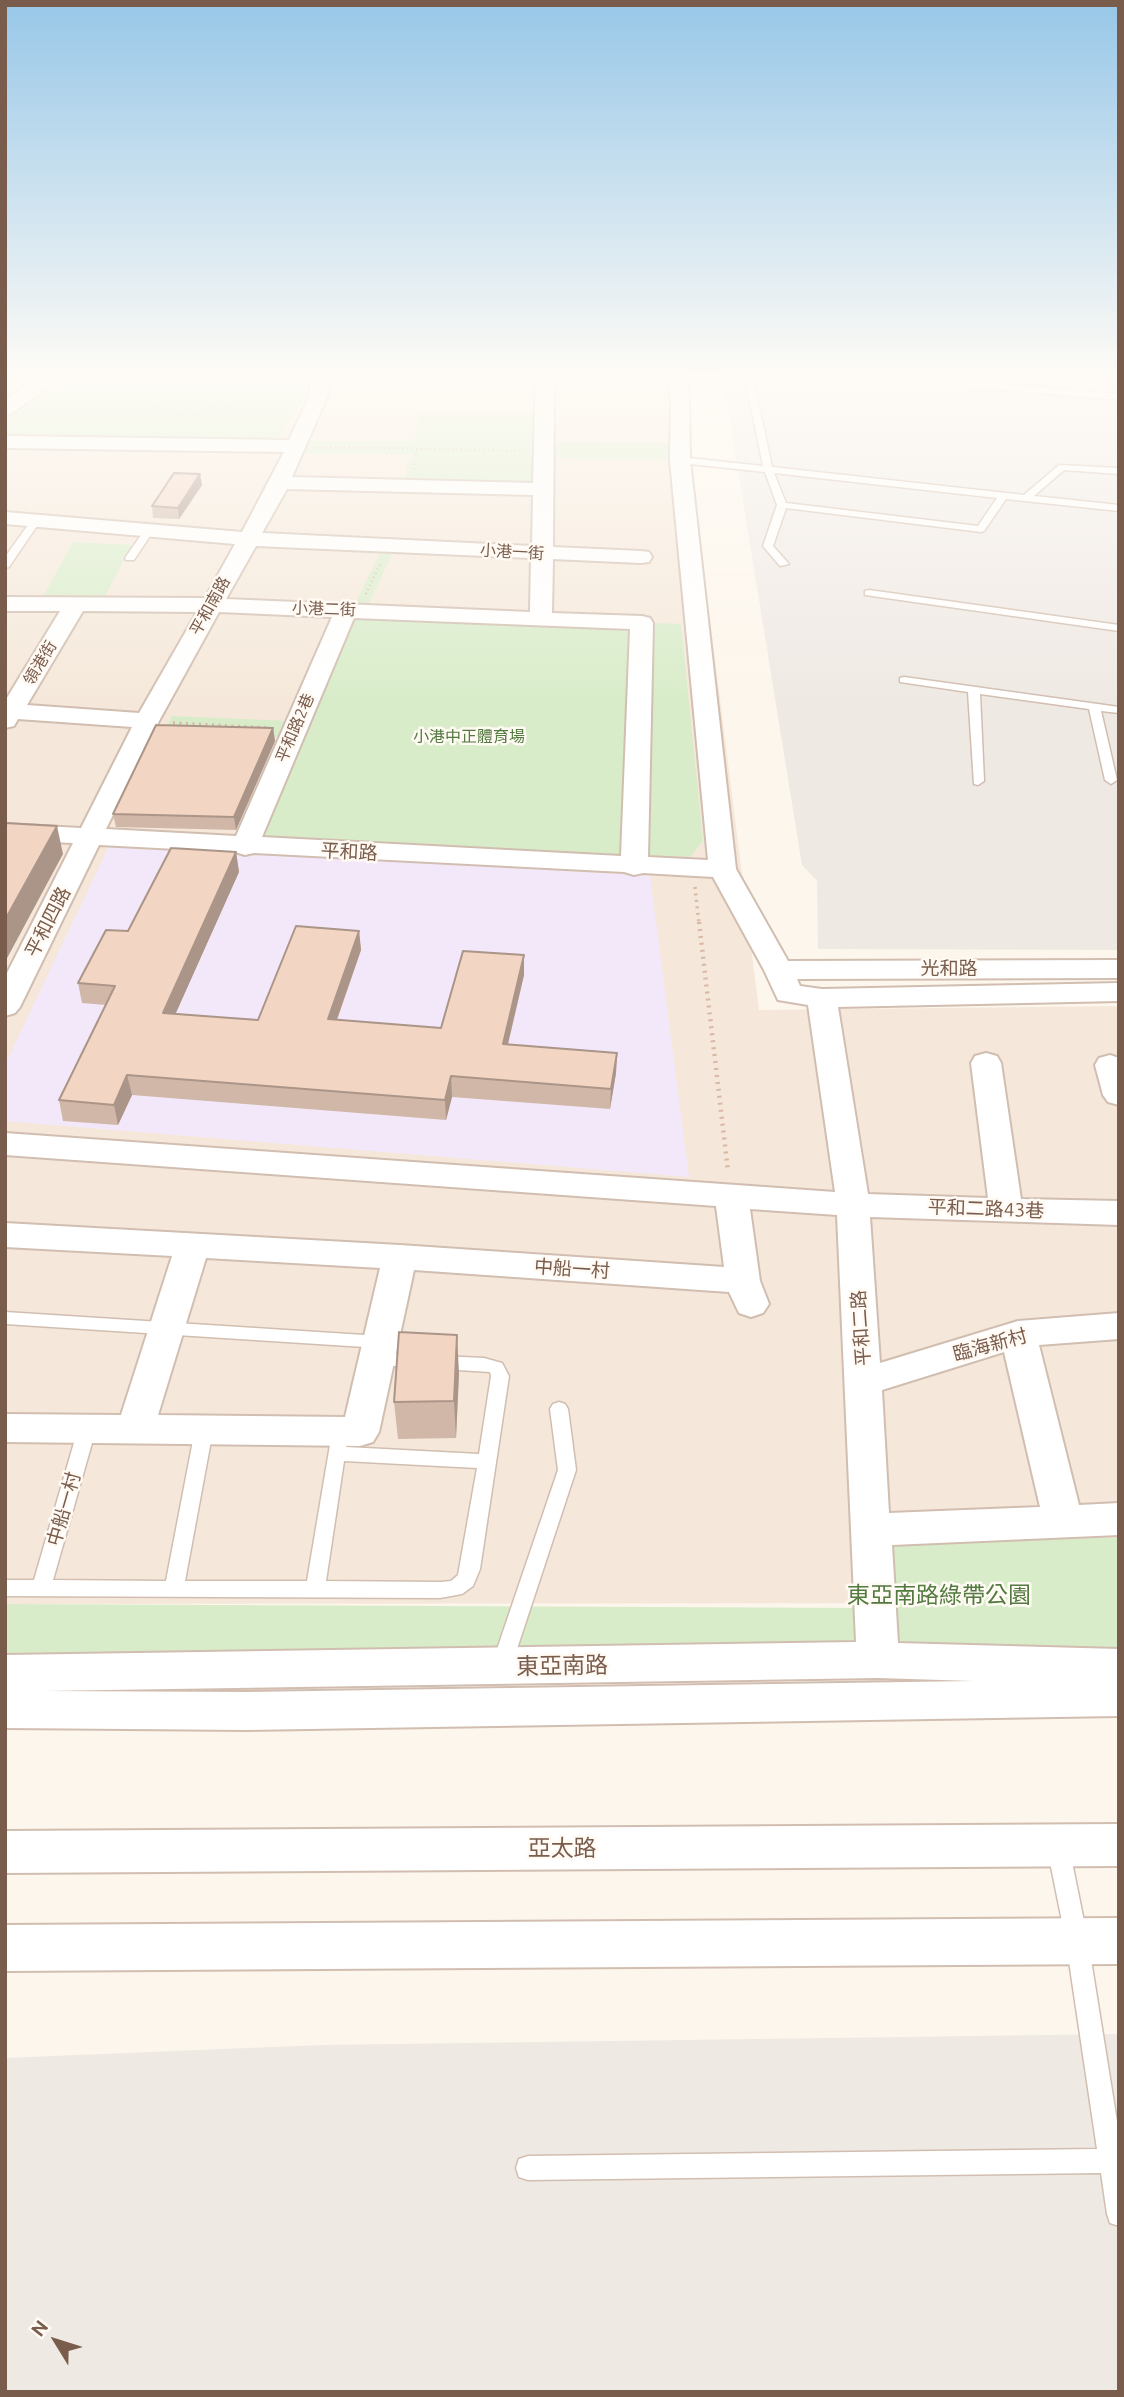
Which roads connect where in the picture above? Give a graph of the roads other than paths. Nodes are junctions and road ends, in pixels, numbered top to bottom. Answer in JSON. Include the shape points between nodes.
{"nodes":[{"id":1,"x":280,"y":483,"type":"edge"},
{"id":2,"x":317,"y":484,"type":"edge"},
{"id":3,"x":541,"y":484,"type":"edge"},
{"id":4,"x":682,"y":484,"type":"edge"},
{"id":5,"x":774,"y":484,"type":"edge"},
{"id":6,"x":897,"y":484,"type":"edge"},
{"id":7,"x":1042,"y":484,"type":"edge"},
{"id":8,"x":541,"y":489,"type":"junction"},
{"id":9,"x":1003,"y":496,"type":"junction"},
{"id":10,"x":1026,"y":498,"type":"junction"},
{"id":11,"x":782,"y":505,"type":"junction"},
{"id":12,"x":1119,"y":508,"type":"edge"},
{"id":13,"x":5,"y":518,"type":"edge"},
{"id":14,"x":36,"y":520,"type":"junction"},
{"id":15,"x":149,"y":530,"type":"junction"},
{"id":16,"x":248,"y":539,"type":"junction"},
{"id":17,"x":542,"y":554,"type":"junction"},
{"id":18,"x":641,"y":557,"type":"dead end"},
{"id":19,"x":130,"y":558,"type":"dead end"},
{"id":20,"x":784,"y":564,"type":"dead end"},
{"id":21,"x":5,"y":565,"type":"edge"},
{"id":22,"x":870,"y":593,"type":"dead end"},
{"id":23,"x":5,"y":604,"type":"edge"},
{"id":24,"x":75,"y":605,"type":"junction"},
{"id":25,"x":211,"y":605,"type":"junction"},
{"id":26,"x":352,"y":610,"type":"junction"},
{"id":27,"x":541,"y":618,"type":"junction"},
{"id":28,"x":1119,"y":628,"type":"edge"},
{"id":29,"x":904,"y":680,"type":"dead end"},
{"id":30,"x":974,"y":692,"type":"junction"},
{"id":31,"x":1094,"y":707,"type":"junction"},
{"id":32,"x":1119,"y":710,"type":"edge"},
{"id":33,"x":7,"y":715,"type":"edge"},
{"id":34,"x":148,"y":721,"type":"junction"},
{"id":35,"x":1111,"y":780,"type":"dead end"},
{"id":36,"x":978,"y":781,"type":"dead end"},
{"id":37,"x":5,"y":832,"type":"edge"},
{"id":38,"x":90,"y":838,"type":"junction"},
{"id":39,"x":245,"y":847,"type":"junction"},
{"id":40,"x":634,"y":867,"type":"junction"},
{"id":41,"x":722,"y":869,"type":"junction"},
{"id":42,"x":1119,"y":969,"type":"edge"},
{"id":43,"x":796,"y":987,"type":"junction"},
{"id":44,"x":1119,"y":992,"type":"edge"},
{"id":45,"x":5,"y":1007,"type":"edge"},
{"id":46,"x":986,"y":1063,"type":"dead end"},
{"id":47,"x":1110,"y":1065,"type":"dead end"},
{"id":48,"x":1119,"y":1095,"type":"edge"},
{"id":49,"x":5,"y":1143,"type":"edge"},
{"id":50,"x":731,"y":1196,"type":"junction"},
{"id":51,"x":853,"y":1205,"type":"junction"},
{"id":52,"x":1006,"y":1210,"type":"junction"},
{"id":53,"x":1119,"y":1213,"type":"edge"},
{"id":54,"x":5,"y":1235,"type":"edge"},
{"id":55,"x":193,"y":1245,"type":"junction"},
{"id":56,"x":400,"y":1257,"type":"junction"},
{"id":57,"x":5,"y":1318,"type":"edge"},
{"id":58,"x":1119,"y":1326,"type":"edge"},
{"id":59,"x":167,"y":1328,"type":"junction"},
{"id":60,"x":1018,"y":1334,"type":"junction"},
{"id":61,"x":379,"y":1351,"type":"junction"},
{"id":62,"x":864,"y":1382,"type":"junction"},
{"id":63,"x":559,"y":1409,"type":"dead end"},
{"id":64,"x":5,"y":1428,"type":"edge"},
{"id":65,"x":88,"y":1429,"type":"junction"},
{"id":66,"x":135,"y":1430,"type":"junction"},
{"id":67,"x":204,"y":1430,"type":"junction"},
{"id":68,"x":338,"y":1443,"type":"junction"},
{"id":69,"x":487,"y":1461,"type":"junction"},
{"id":70,"x":1119,"y":1519,"type":"edge"},
{"id":71,"x":1063,"y":1521,"type":"junction"},
{"id":72,"x":870,"y":1530,"type":"junction"},
{"id":73,"x":5,"y":1588,"type":"edge"},
{"id":74,"x":41,"y":1588,"type":"junction"},
{"id":75,"x":174,"y":1589,"type":"junction"},
{"id":76,"x":315,"y":1589,"type":"junction"},
{"id":77,"x":878,"y":1660,"type":"junction"},
{"id":78,"x":501,"y":1667,"type":"junction"},
{"id":79,"x":1119,"y":1667,"type":"edge"},
{"id":80,"x":5,"y":1673,"type":"edge"},
{"id":81,"x":1119,"y":1697,"type":"edge"},
{"id":82,"x":5,"y":1709,"type":"edge"},
{"id":83,"x":1119,"y":1845,"type":"edge"},
{"id":84,"x":1058,"y":1847,"type":"junction"},
{"id":85,"x":5,"y":1852,"type":"edge"},
{"id":86,"x":1098,"y":1941,"type":"edge"},
{"id":87,"x":5,"y":1948,"type":"edge"},
{"id":88,"x":1111,"y":2161,"type":"junction"},
{"id":89,"x":528,"y":2168,"type":"dead end"},
{"id":90,"x":1119,"y":2214,"type":"edge"}],
"edges":[{"from":1,"to":16,"type":"street","name":"平和南路"},
{"from":2,"to":8,"type":"street"},
{"from":3,"to":8,"type":"street"},
{"from":4,"to":41,"type":"street"},
{"from":5,"to":11,"type":"lane"},
{"from":6,"to":9,"type":"lane"},
{"from":7,"to":10,"type":"lane"},
{"from":8,"to":17,"type":"street"},
{"from":9,"to":10,"type":"lane"},
{"from":9,"to":11,"type":"lane","via":[[981,529]]},
{"from":10,"to":12,"type":"lane"},
{"from":11,"to":20,"type":"lane","via":[[768,546]]},
{"from":13,"to":14,"type":"street","name":"小港一街"},
{"from":14,"to":15,"type":"street","name":"小港一街"},
{"from":14,"to":21,"type":"lane"},
{"from":15,"to":16,"type":"street","name":"小港一街"},
{"from":15,"to":19,"type":"lane"},
{"from":16,"to":17,"type":"street","name":"小港一街"},
{"from":16,"to":25,"type":"street","name":"平和南路"},
{"from":17,"to":18,"type":"street","name":"小港一街"},
{"from":17,"to":27,"type":"street"},
{"from":22,"to":28,"type":"lane"},
{"from":23,"to":24,"type":"street","name":"小港二街"},
{"from":24,"to":25,"type":"street","name":"小港二街"},
{"from":24,"to":33,"type":"street","name":"領港街"},
{"from":25,"to":26,"type":"street","name":"小港二街"},
{"from":25,"to":34,"type":"street","name":"平和南路"},
{"from":26,"to":27,"type":"street","name":"小港二街"},
{"from":26,"to":39,"type":"street","name":"平和路2巷"},
{"from":27,"to":40,"type":"street","name":"小港二街","via":[[642,623]]},
{"from":29,"to":30,"type":"lane"},
{"from":30,"to":31,"type":"lane"},
{"from":30,"to":36,"type":"lane"},
{"from":31,"to":32,"type":"lane"},
{"from":31,"to":35,"type":"lane"},
{"from":33,"to":34,"type":"street"},
{"from":34,"to":38,"type":"street","name":"平和南路"},
{"from":37,"to":38,"type":"street","name":"平和路"},
{"from":38,"to":39,"type":"street","name":"平和路"},
{"from":38,"to":45,"type":"street","name":"平和四路"},
{"from":39,"to":40,"type":"street","name":"平和路"},
{"from":40,"to":41,"type":"street","name":"平和路"},
{"from":41,"to":43,"type":"street"},
{"from":42,"to":43,"type":"street","name":"光和路"},
{"from":43,"to":44,"type":"street","name":"光和路"},
{"from":43,"to":51,"type":"street","name":"平和二路"},
{"from":46,"to":52,"type":"street"},
{"from":47,"to":48,"type":"street"},
{"from":49,"to":50,"type":"street","name":"平和二路43巷"},
{"from":50,"to":51,"type":"street","name":"平和二路43巷"},
{"from":50,"to":56,"type":"street","name":"中船一村","via":[[747,1292]]},
{"from":51,"to":52,"type":"street","name":"平和二路43巷"},
{"from":51,"to":62,"type":"street","name":"平和二路"},
{"from":52,"to":53,"type":"street","name":"平和二路43巷"},
{"from":54,"to":55,"type":"street","name":"中船一村"},
{"from":55,"to":56,"type":"street","name":"中船一村"},
{"from":55,"to":59,"type":"street"},
{"from":56,"to":61,"type":"street"},
{"from":57,"to":59,"type":"lane"},
{"from":58,"to":60,"type":"street","name":"臨海新村"},
{"from":59,"to":61,"type":"lane"},
{"from":59,"to":66,"type":"street"},
{"from":60,"to":62,"type":"street","name":"臨海新村"},
{"from":60,"to":71,"type":"street"},
{"from":61,"to":68,"type":"street","via":[[360,1432]]},
{"from":61,"to":69,"type":"lane","via":[[496,1368],[500,1376]]},
{"from":62,"to":72,"type":"street","name":"平和二路"},
{"from":63,"to":78,"type":"lane","via":[[567,1470]]},
{"from":64,"to":65,"type":"street"},
{"from":65,"to":66,"type":"street"},
{"from":65,"to":74,"type":"lane","name":"中船一村"},
{"from":66,"to":67,"type":"street"},
{"from":67,"to":68,"type":"street"},
{"from":67,"to":75,"type":"lane"},
{"from":68,"to":69,"type":"lane"},
{"from":68,"to":76,"type":"lane"},
{"from":69,"to":76,"type":"lane","via":[[466,1580],[455,1588],[440,1590]]},
{"from":70,"to":71,"type":"street"},
{"from":71,"to":72,"type":"street"},
{"from":72,"to":77,"type":"street","name":"平和二路"},
{"from":73,"to":74,"type":"lane"},
{"from":74,"to":75,"type":"lane"},
{"from":75,"to":76,"type":"lane"},
{"from":77,"to":78,"type":"street","name":"東亞南路"},
{"from":77,"to":79,"type":"street","name":"東亞南路"},
{"from":78,"to":80,"type":"street","name":"東亞南路"},
{"from":81,"to":82,"type":"street","name":"東亞南路","via":[[247,1711]]},
{"from":83,"to":84,"type":"street","name":"亞太路"},
{"from":84,"to":85,"type":"street","name":"亞太路"},
{"from":84,"to":86,"type":"lane"},
{"from":86,"to":87,"type":"street"},
{"from":86,"to":88,"type":"lane"},
{"from":88,"to":89,"type":"lane"},
{"from":88,"to":90,"type":"lane"}]}
